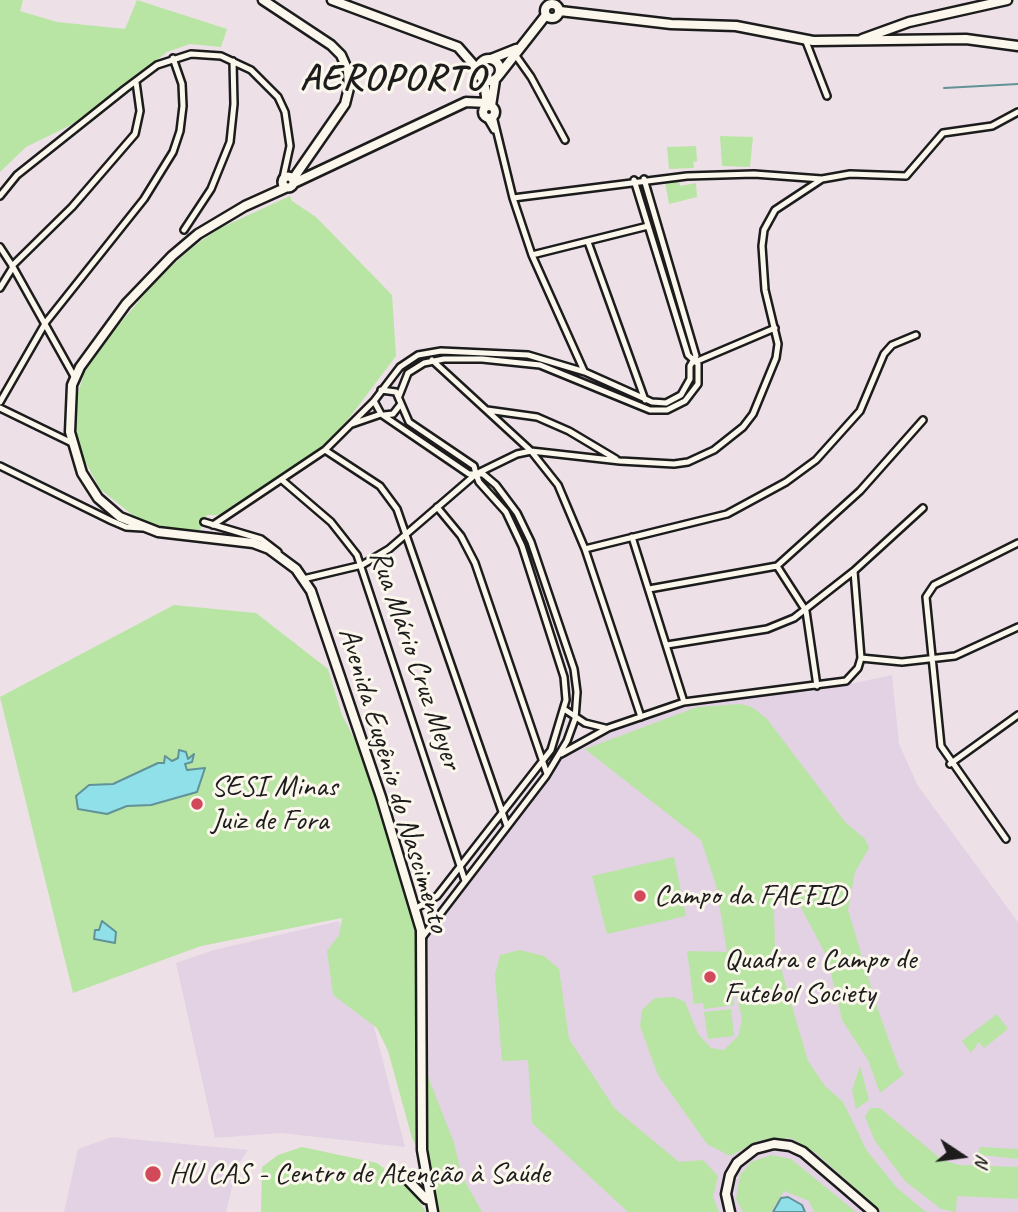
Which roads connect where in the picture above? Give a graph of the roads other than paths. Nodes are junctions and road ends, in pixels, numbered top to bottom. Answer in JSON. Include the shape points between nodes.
{"nodes":[{"id":1,"x":262,"y":0,"type":"edge"},
{"id":2,"x":332,"y":0,"type":"edge"},
{"id":3,"x":1007,"y":0,"type":"edge"},
{"id":4,"x":999,"y":1,"type":"edge"},
{"id":5,"x":545,"y":2,"type":"edge"},
{"id":6,"x":562,"y":12,"type":"junction"},
{"id":7,"x":546,"y":15,"type":"junction"},
{"id":8,"x":905,"y":24,"type":"junction"},
{"id":9,"x":805,"y":40,"type":"junction"},
{"id":10,"x":857,"y":40,"type":"junction"},
{"id":11,"x":897,"y":40,"type":"junction"},
{"id":12,"x":1018,"y":46,"type":"edge"},
{"id":13,"x":515,"y":51,"type":"junction"},
{"id":14,"x":173,"y":58,"type":"junction"},
{"id":15,"x":492,"y":59,"type":"junction"},
{"id":16,"x":233,"y":61,"type":"junction"},
{"id":17,"x":478,"y":70,"type":"junction"},
{"id":18,"x":497,"y":77,"type":"junction"},
{"id":19,"x":484,"y":79,"type":"junction"},
{"id":20,"x":136,"y":82,"type":"junction"},
{"id":21,"x":827,"y":96,"type":"dead end"},
{"id":22,"x":488,"y":105,"type":"junction"},
{"id":23,"x":1018,"y":112,"type":"edge"},
{"id":24,"x":490,"y":117,"type":"joint"},
{"id":25,"x":565,"y":140,"type":"dead end"},
{"id":26,"x":644,"y":179,"type":"junction"},
{"id":27,"x":822,"y":179,"type":"junction"},
{"id":28,"x":634,"y":180,"type":"junction"},
{"id":29,"x":287,"y":181,"type":"junction"},
{"id":30,"x":0,"y":196,"type":"edge"},
{"id":31,"x":513,"y":198,"type":"junction"},
{"id":32,"x":648,"y":226,"type":"junction"},
{"id":33,"x":184,"y":230,"type":"dead end"},
{"id":34,"x":588,"y":242,"type":"junction"},
{"id":35,"x":0,"y":247,"type":"edge"},
{"id":36,"x":532,"y":255,"type":"junction"},
{"id":37,"x":12,"y":267,"type":"junction"},
{"id":38,"x":0,"y":288,"type":"edge"},
{"id":39,"x":44,"y":324,"type":"junction"},
{"id":40,"x":775,"y":328,"type":"junction"},
{"id":41,"x":916,"y":335,"type":"dead end"},
{"id":42,"x":482,"y":351,"type":"junction"},
{"id":43,"x":425,"y":353,"type":"junction"},
{"id":44,"x":527,"y":355,"type":"junction"},
{"id":45,"x":482,"y":359,"type":"junction"},
{"id":46,"x":433,"y":361,"type":"junction"},
{"id":47,"x":526,"y":362,"type":"junction"},
{"id":48,"x":695,"y":362,"type":"junction"},
{"id":49,"x":585,"y":372,"type":"junction"},
{"id":50,"x":75,"y":378,"type":"junction"},
{"id":51,"x":582,"y":381,"type":"junction"},
{"id":52,"x":381,"y":391,"type":"junction"},
{"id":53,"x":399,"y":396,"type":"junction"},
{"id":54,"x":645,"y":400,"type":"junction"},
{"id":55,"x":374,"y":401,"type":"junction"},
{"id":56,"x":0,"y":402,"type":"edge"},
{"id":57,"x":401,"y":404,"type":"junction"},
{"id":58,"x":0,"y":408,"type":"edge"},
{"id":59,"x":487,"y":410,"type":"junction"},
{"id":60,"x":383,"y":415,"type":"junction"},
{"id":61,"x":923,"y":421,"type":"dead end"},
{"id":62,"x":349,"y":426,"type":"junction"},
{"id":63,"x":72,"y":443,"type":"junction"},
{"id":64,"x":326,"y":450,"type":"junction"},
{"id":65,"x":531,"y":451,"type":"junction"},
{"id":66,"x":444,"y":453,"type":"junction"},
{"id":67,"x":620,"y":461,"type":"junction"},
{"id":68,"x":0,"y":466,"type":"edge"},
{"id":69,"x":476,"y":474,"type":"junction"},
{"id":70,"x":282,"y":480,"type":"junction"},
{"id":71,"x":437,"y":507,"type":"junction"},
{"id":72,"x":923,"y":508,"type":"dead end"},
{"id":73,"x":204,"y":522,"type":"dead end"},
{"id":74,"x":213,"y":525,"type":"junction"},
{"id":75,"x":142,"y":528,"type":"junction"},
{"id":76,"x":408,"y":535,"type":"junction"},
{"id":77,"x":632,"y":537,"type":"junction"},
{"id":78,"x":218,"y":539,"type":"junction"},
{"id":79,"x":531,"y":542,"type":"junction"},
{"id":80,"x":1018,"y":543,"type":"edge"},
{"id":81,"x":522,"y":545,"type":"junction"},
{"id":82,"x":585,"y":549,"type":"junction"},
{"id":83,"x":283,"y":557,"type":"junction"},
{"id":84,"x":362,"y":565,"type":"junction"},
{"id":85,"x":777,"y":566,"type":"junction"},
{"id":86,"x":855,"y":571,"type":"junction"},
{"id":87,"x":303,"y":579,"type":"junction"},
{"id":88,"x":649,"y":589,"type":"junction"},
{"id":89,"x":548,"y":594,"type":"junction"},
{"id":90,"x":539,"y":597,"type":"junction"},
{"id":91,"x":806,"y":611,"type":"junction"},
{"id":92,"x":1018,"y":627,"type":"edge"},
{"id":93,"x":667,"y":645,"type":"junction"},
{"id":94,"x":568,"y":651,"type":"junction"},
{"id":95,"x":558,"y":654,"type":"junction"},
{"id":96,"x":861,"y":658,"type":"junction"},
{"id":97,"x":930,"y":659,"type":"junction"},
{"id":98,"x":817,"y":686,"type":"junction"},
{"id":99,"x":684,"y":702,"type":"junction"},
{"id":100,"x":564,"y":709,"type":"junction"},
{"id":101,"x":1018,"y":715,"type":"edge"},
{"id":102,"x":575,"y":717,"type":"junction"},
{"id":103,"x":640,"y":717,"type":"junction"},
{"id":104,"x":608,"y":728,"type":"junction"},
{"id":105,"x":558,"y":756,"type":"junction"},
{"id":106,"x":541,"y":763,"type":"junction"},
{"id":107,"x":950,"y":764,"type":"junction"},
{"id":108,"x":547,"y":774,"type":"junction"},
{"id":109,"x":502,"y":813,"type":"junction"},
{"id":110,"x":507,"y":826,"type":"junction"},
{"id":111,"x":1006,"y":839,"type":"dead end"},
{"id":112,"x":461,"y":869,"type":"junction"},
{"id":113,"x":465,"y":881,"type":"junction"},
{"id":114,"x":432,"y":900,"type":"junction"},
{"id":115,"x":415,"y":909,"type":"junction"},
{"id":116,"x":441,"y":912,"type":"junction"},
{"id":117,"x":421,"y":939,"type":"junction"},
{"id":118,"x":422,"y":1082,"type":"junction"},
{"id":119,"x":403,"y":1175,"type":"dead end"},
{"id":120,"x":426,"y":1199,"type":"junction"},
{"id":121,"x":432,"y":1212,"type":"edge"},
{"id":122,"x":730,"y":1212,"type":"edge"},
{"id":123,"x":873,"y":1212,"type":"edge"}],
"edges":[{"from":1,"to":29,"type":"street","via":[[331,45],[348,71],[345,104]]},
{"from":2,"to":17,"type":"street","via":[[458,47]]},
{"from":3,"to":4,"type":"street"},
{"from":4,"to":8,"type":"street"},
{"from":5,"to":6,"type":"street"},
{"from":5,"to":7,"type":"street"},
{"from":6,"to":7,"type":"street","via":[[554,19]]},
{"from":6,"to":9,"type":"street","via":[[736,26]]},
{"from":7,"to":13,"type":"street"},
{"from":8,"to":10,"type":"street"},
{"from":8,"to":11,"type":"street"},
{"from":9,"to":10,"type":"street"},
{"from":9,"to":21,"type":"street"},
{"from":10,"to":11,"type":"street"},
{"from":11,"to":12,"type":"street","via":[[966,39]]},
{"from":13,"to":15,"type":"street"},
{"from":13,"to":18,"type":"street"},
{"from":13,"to":25,"type":"street"},
{"from":14,"to":16,"type":"street","via":[[206,54]]},
{"from":14,"to":20,"type":"street"},
{"from":14,"to":39,"type":"street","via":[[182,84],[183,106],[173,152],[144,199]]},
{"from":15,"to":17,"type":"street","via":[[482,61]]},
{"from":15,"to":18,"type":"street","via":[[499,65]]},
{"from":16,"to":29,"type":"street","via":[[266,83],[285,112],[290,146]]},
{"from":16,"to":33,"type":"street","via":[[230,142],[211,189]]},
{"from":17,"to":19,"type":"street"},
{"from":18,"to":19,"type":"street"},
{"from":18,"to":22,"type":"street"},
{"from":19,"to":22,"type":"street"},
{"from":20,"to":30,"type":"street","via":[[17,175]]},
{"from":20,"to":37,"type":"street","via":[[140,111],[135,134]]},
{"from":22,"to":24,"type":"street","via":[[495,111]]},
{"from":22,"to":29,"type":"street","name":"Avenida Eugênio do Nascimento","via":[[466,102]]},
{"from":23,"to":27,"type":"street","via":[[992,126],[943,133],[902,178],[858,174]]},
{"from":24,"to":31,"type":"street"},
{"from":26,"to":27,"type":"street","via":[[754,174]]},
{"from":26,"to":28,"type":"street"},
{"from":26,"to":48,"type":"street"},
{"from":27,"to":40,"type":"street","via":[[775,210],[764,230],[762,270]]},
{"from":28,"to":31,"type":"street"},
{"from":28,"to":32,"type":"street"},
{"from":29,"to":50,"type":"street","name":"Avenida Eugênio do Nascimento","via":[[219,220],[172,256],[125,304]]},
{"from":31,"to":36,"type":"street"},
{"from":32,"to":34,"type":"street"},
{"from":32,"to":48,"type":"street","via":[[688,355]]},
{"from":34,"to":36,"type":"street"},
{"from":34,"to":54,"type":"street"},
{"from":35,"to":37,"type":"street"},
{"from":36,"to":49,"type":"street"},
{"from":37,"to":38,"type":"street"},
{"from":37,"to":39,"type":"street"},
{"from":39,"to":50,"type":"street"},
{"from":39,"to":56,"type":"street"},
{"from":40,"to":48,"type":"street"},
{"from":40,"to":67,"type":"street","via":[[776,359],[763,395],[753,415],[729,440],[688,462]]},
{"from":41,"to":77,"type":"street","via":[[892,345],[884,354],[860,411],[802,472],[727,514]]},
{"from":42,"to":43,"type":"street"},
{"from":42,"to":44,"type":"street"},
{"from":42,"to":45,"type":"street"},
{"from":43,"to":46,"type":"street"},
{"from":43,"to":52,"type":"street","via":[[409,359]]},
{"from":44,"to":47,"type":"street"},
{"from":44,"to":49,"type":"street"},
{"from":45,"to":46,"type":"street"},
{"from":45,"to":47,"type":"street"},
{"from":46,"to":53,"type":"street","via":[[408,373]]},
{"from":46,"to":59,"type":"street"},
{"from":47,"to":51,"type":"street"},
{"from":48,"to":51,"type":"street","via":[[699,369],[696,389],[667,410],[642,407]]},
{"from":48,"to":54,"type":"street","via":[[681,395],[666,402]]},
{"from":49,"to":51,"type":"street"},
{"from":49,"to":54,"type":"street"},
{"from":50,"to":63,"type":"street","name":"Avenida Eugênio do Nascimento","via":[[69,408]]},
{"from":52,"to":53,"type":"street","via":[[389,389]]},
{"from":52,"to":55,"type":"street"},
{"from":53,"to":57,"type":"street"},
{"from":55,"to":60,"type":"street"},
{"from":55,"to":62,"type":"street"},
{"from":57,"to":60,"type":"street","via":[[393,414]]},
{"from":57,"to":66,"type":"street","via":[[409,422]]},
{"from":58,"to":63,"type":"street"},
{"from":59,"to":65,"type":"street"},
{"from":59,"to":67,"type":"street","via":[[537,417]]},
{"from":60,"to":62,"type":"street"},
{"from":60,"to":66,"type":"street"},
{"from":61,"to":85,"type":"street","via":[[860,491]]},
{"from":62,"to":64,"type":"street"},
{"from":63,"to":75,"type":"street","name":"Avenida Eugênio do Nascimento","via":[[82,473],[98,498]]},
{"from":64,"to":70,"type":"street"},
{"from":64,"to":76,"type":"street","via":[[380,486]]},
{"from":65,"to":67,"type":"street"},
{"from":65,"to":69,"type":"street"},
{"from":65,"to":82,"type":"street","via":[[558,485]]},
{"from":66,"to":69,"type":"street","via":[[469,474]]},
{"from":68,"to":75,"type":"street","via":[[112,522]]},
{"from":69,"to":71,"type":"street"},
{"from":69,"to":79,"type":"street","via":[[483,474],[508,499]]},
{"from":69,"to":81,"type":"street","via":[[506,512]]},
{"from":70,"to":74,"type":"street"},
{"from":70,"to":84,"type":"street","name":"Rua Mário Cruz Meyer","via":[[340,532]]},
{"from":71,"to":76,"type":"street"},
{"from":71,"to":106,"type":"street","via":[[461,536],[475,563]]},
{"from":72,"to":86,"type":"street"},
{"from":73,"to":74,"type":"street"},
{"from":74,"to":83,"type":"street","via":[[261,539]]},
{"from":75,"to":78,"type":"street","name":"Avenida Eugênio do Nascimento"},
{"from":76,"to":84,"type":"street"},
{"from":76,"to":109,"type":"street"},
{"from":77,"to":82,"type":"street"},
{"from":77,"to":88,"type":"street"},
{"from":78,"to":83,"type":"street","name":"Avenida Eugênio do Nascimento","via":[[253,543]]},
{"from":78,"to":87,"type":"street","name":"Avenida Eugênio do Nascimento","via":[[268,554]]},
{"from":79,"to":81,"type":"street"},
{"from":79,"to":89,"type":"street"},
{"from":80,"to":97,"type":"street","via":[[929,590]]},
{"from":81,"to":90,"type":"street"},
{"from":82,"to":103,"type":"street"},
{"from":83,"to":87,"type":"street","name":"Avenida Eugênio do Nascimento"},
{"from":84,"to":87,"type":"street"},
{"from":84,"to":112,"type":"street","name":"Rua Mário Cruz Meyer"},
{"from":85,"to":88,"type":"street"},
{"from":85,"to":91,"type":"street"},
{"from":86,"to":91,"type":"street"},
{"from":86,"to":96,"type":"street"},
{"from":87,"to":115,"type":"street","name":"Avenida Eugênio do Nascimento","via":[[331,647]]},
{"from":88,"to":93,"type":"street"},
{"from":89,"to":90,"type":"street"},
{"from":89,"to":94,"type":"street"},
{"from":90,"to":95,"type":"street"},
{"from":91,"to":93,"type":"street","via":[[767,629]]},
{"from":91,"to":98,"type":"street"},
{"from":92,"to":97,"type":"street","via":[[966,652]]},
{"from":93,"to":99,"type":"street"},
{"from":94,"to":95,"type":"street"},
{"from":94,"to":102,"type":"street","via":[[577,692]]},
{"from":95,"to":100,"type":"street","via":[[565,677]]},
{"from":96,"to":97,"type":"street","via":[[886,662]]},
{"from":96,"to":98,"type":"street","via":[[846,681]]},
{"from":97,"to":107,"type":"street","via":[[941,746]]},
{"from":98,"to":99,"type":"street"},
{"from":99,"to":103,"type":"street"},
{"from":100,"to":102,"type":"street"},
{"from":100,"to":106,"type":"street","via":[[551,750]]},
{"from":101,"to":107,"type":"street"},
{"from":102,"to":104,"type":"street"},
{"from":102,"to":105,"type":"street"},
{"from":103,"to":104,"type":"street"},
{"from":104,"to":105,"type":"street"},
{"from":105,"to":108,"type":"street"},
{"from":106,"to":108,"type":"street"},
{"from":106,"to":109,"type":"street"},
{"from":107,"to":111,"type":"street"},
{"from":108,"to":110,"type":"street"},
{"from":109,"to":110,"type":"street"},
{"from":109,"to":112,"type":"street"},
{"from":110,"to":113,"type":"street"},
{"from":112,"to":113,"type":"street","name":"Rua Mário Cruz Meyer"},
{"from":112,"to":114,"type":"street"},
{"from":113,"to":116,"type":"street"},
{"from":114,"to":115,"type":"street"},
{"from":114,"to":116,"type":"street","via":[[440,903]]},
{"from":115,"to":117,"type":"street","name":"Avenida Eugênio do Nascimento"},
{"from":116,"to":117,"type":"street"},
{"from":117,"to":118,"type":"street","name":"Avenida Eugênio do Nascimento"},
{"from":118,"to":120,"type":"street","name":"Avenida Eugênio do Nascimento","via":[[418,1151]]},
{"from":118,"to":121,"type":"street","name":"Avenida Eugênio do Nascimento","via":[[422,1150]]},
{"from":119,"to":120,"type":"street"},
{"from":120,"to":121,"type":"street","name":"Avenida Eugênio do Nascimento"},
{"from":122,"to":123,"type":"street","via":[[726,1194],[737,1163],[755,1149],[774,1144],[803,1152]]}]}
